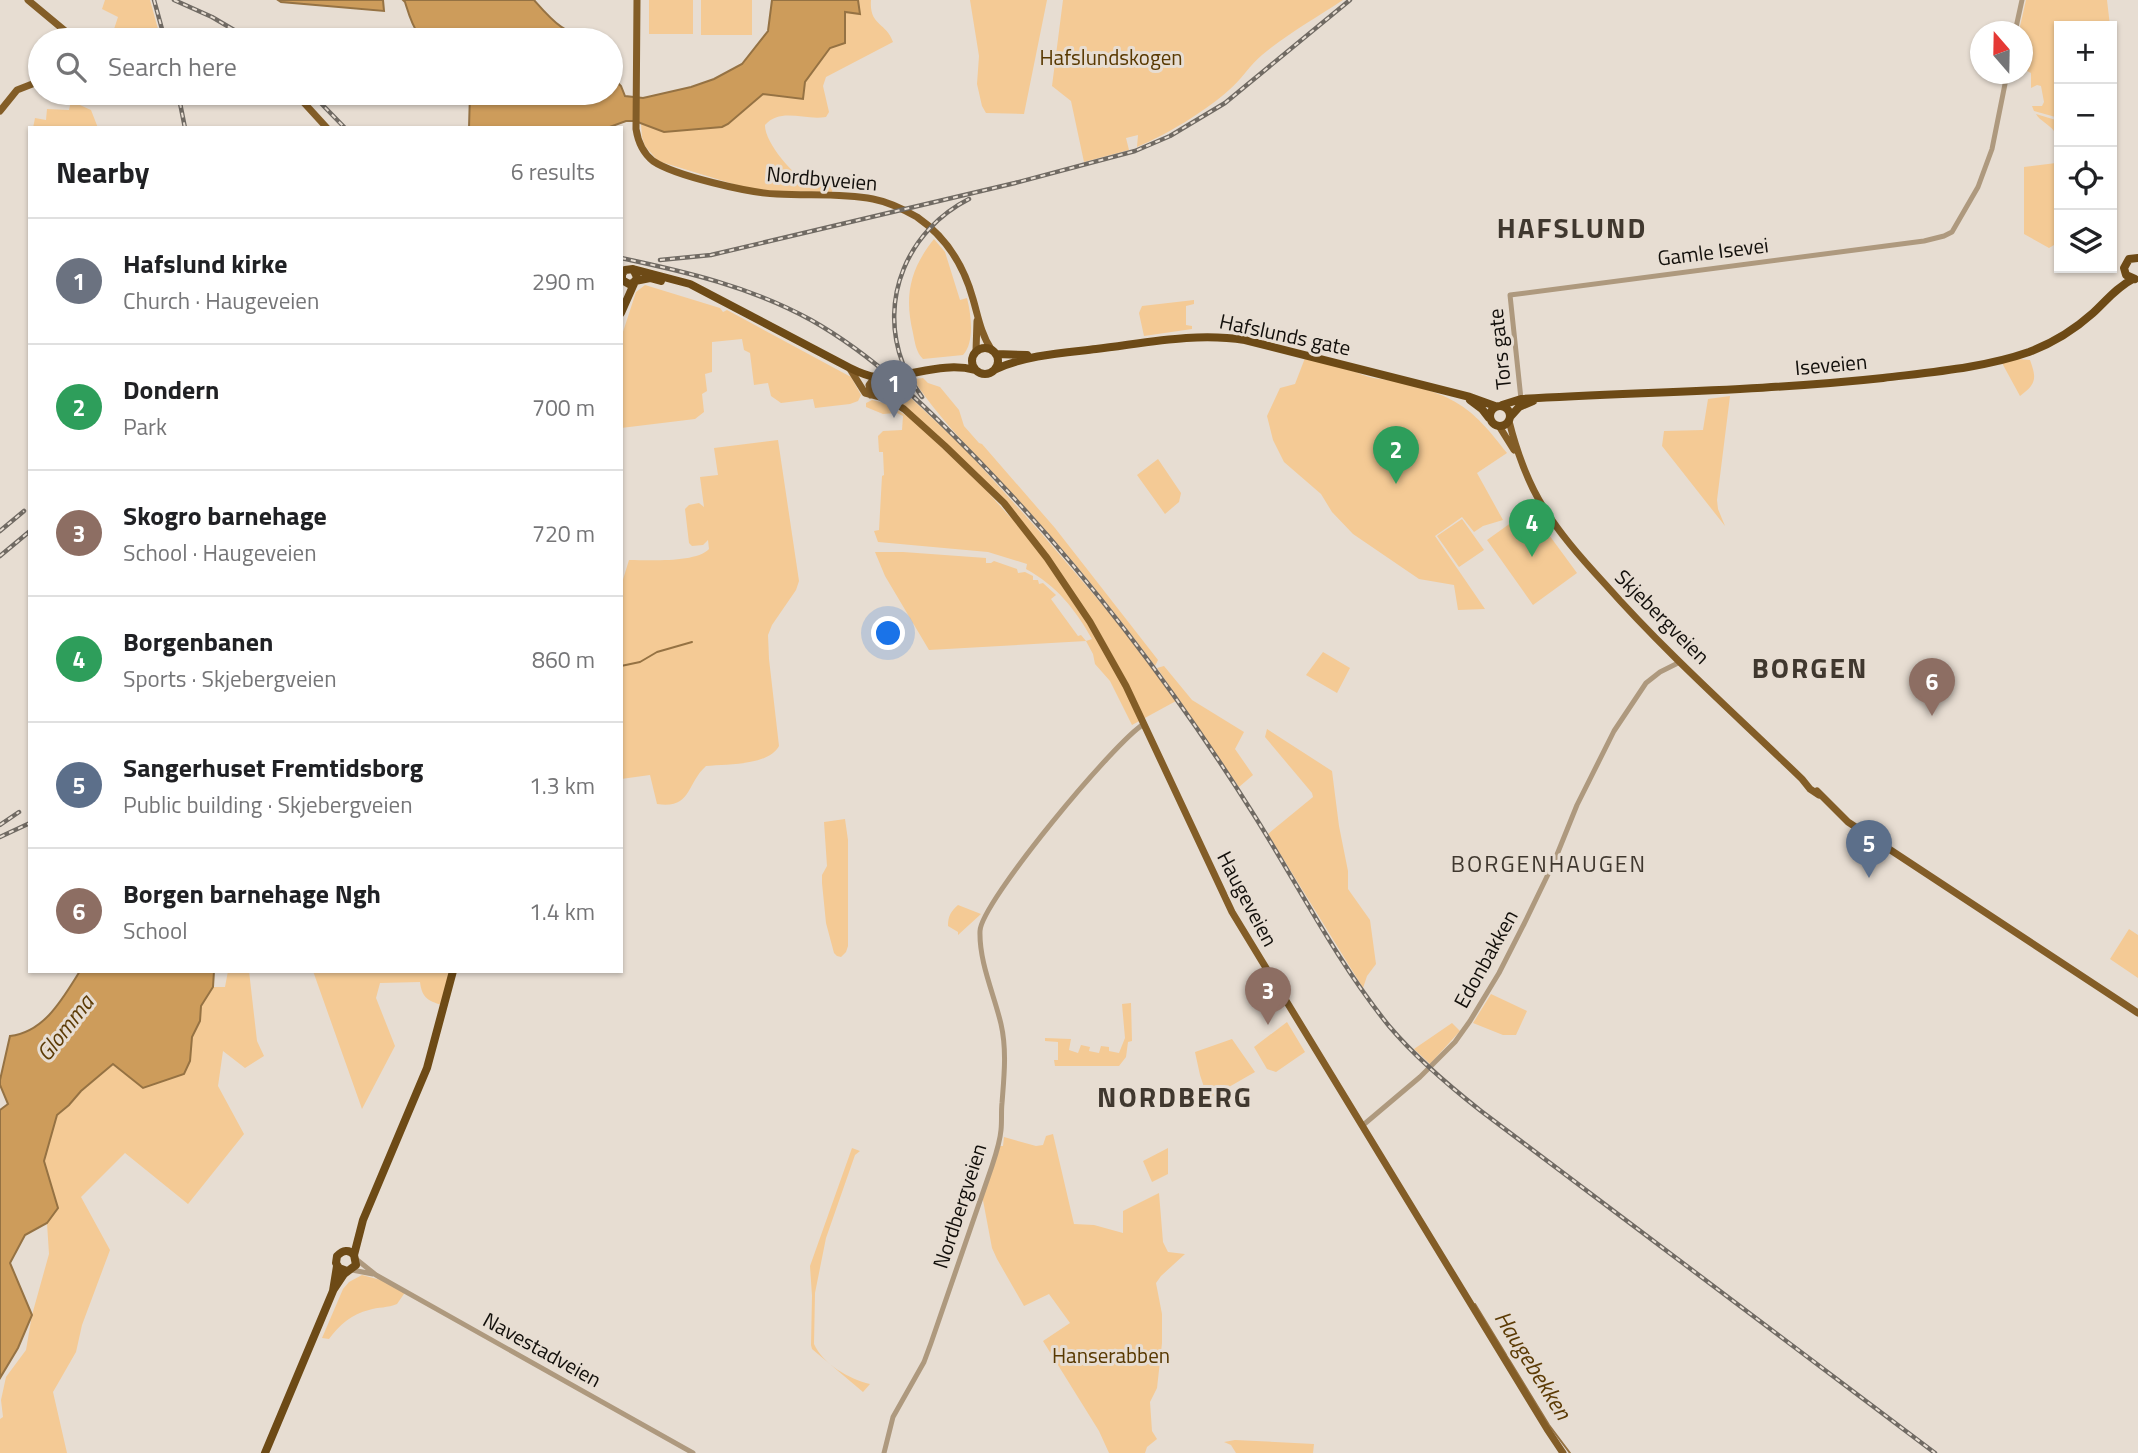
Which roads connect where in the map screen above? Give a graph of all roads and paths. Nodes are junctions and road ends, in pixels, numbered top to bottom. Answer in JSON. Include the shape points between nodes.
{"nodes":[{"id":1,"x":28,"y":0,"type":"edge"},
{"id":2,"x":637,"y":0,"type":"edge"},
{"id":3,"x":2022,"y":0,"type":"edge"},
{"id":4,"x":2017,"y":21,"type":"edge"},
{"id":5,"x":62,"y":28,"type":"edge"},
{"id":6,"x":2005,"y":84,"type":"edge"},
{"id":7,"x":28,"y":86,"type":"edge"},
{"id":8,"x":306,"y":105,"type":"edge"},
{"id":9,"x":0,"y":111,"type":"edge"},
{"id":10,"x":325,"y":126,"type":"edge"},
{"id":11,"x":2137,"y":257,"type":"edge"},
{"id":12,"x":627,"y":269,"type":"edge"},
{"id":13,"x":2124,"y":271,"type":"junction"},
{"id":14,"x":2137,"y":279,"type":"edge"},
{"id":15,"x":623,"y":280,"type":"edge"},
{"id":16,"x":634,"y":282,"type":"junction"},
{"id":17,"x":701,"y":290,"type":"junction"},
{"id":18,"x":1510,"y":295,"type":"joint"},
{"id":19,"x":2103,"y":303,"type":"junction"},
{"id":20,"x":623,"y":308,"type":"edge"},
{"id":21,"x":977,"y":313,"type":"junction"},
{"id":22,"x":993,"y":352,"type":"junction"},
{"id":23,"x":974,"y":353,"type":"junction"},
{"id":24,"x":1061,"y":353,"type":"junction"},
{"id":25,"x":850,"y":368,"type":"junction"},
{"id":26,"x":996,"y":369,"type":"junction"},
{"id":27,"x":925,"y":370,"type":"junction"},
{"id":28,"x":975,"y":370,"type":"junction"},
{"id":29,"x":875,"y":377,"type":"junction"},
{"id":30,"x":871,"y":395,"type":"junction"},
{"id":31,"x":1458,"y":395,"type":"junction"},
{"id":32,"x":1521,"y":399,"type":"junction"},
{"id":33,"x":1543,"y":399,"type":"junction"},
{"id":34,"x":1499,"y":406,"type":"junction"},
{"id":35,"x":1489,"y":418,"type":"junction"},
{"id":36,"x":1509,"y":419,"type":"junction"},
{"id":37,"x":1499,"y":426,"type":"junction"},
{"id":38,"x":1520,"y":460,"type":"junction"},
{"id":39,"x":1673,"y":655,"type":"junction"},
{"id":40,"x":1680,"y":662,"type":"junction"},
{"id":41,"x":1662,"y":670,"type":"junction"},
{"id":42,"x":1144,"y":724,"type":"junction"},
{"id":43,"x":452,"y":973,"type":"edge"},
{"id":44,"x":2138,"y":1013,"type":"edge"},
{"id":45,"x":1362,"y":1126,"type":"junction"},
{"id":46,"x":363,"y":1220,"type":"junction"},
{"id":47,"x":344,"y":1251,"type":"junction"},
{"id":48,"x":355,"y":1257,"type":"junction"},
{"id":49,"x":337,"y":1266,"type":"junction"},
{"id":50,"x":349,"y":1270,"type":"junction"},
{"id":51,"x":376,"y":1275,"type":"junction"},
{"id":52,"x":332,"y":1291,"type":"junction"},
{"id":53,"x":264,"y":1453,"type":"edge"},
{"id":54,"x":693,"y":1453,"type":"edge"},
{"id":55,"x":884,"y":1453,"type":"edge"},
{"id":56,"x":1563,"y":1453,"type":"edge"}],
"edges":[{"from":1,"to":5,"type":"main road"},
{"from":2,"to":21,"type":"main road","name":"Nordbyveien","via":[[636,122],[646,154],[679,172],[741,189],[860,197],[895,205],[925,223],[961,265]]},
{"from":3,"to":4,"type":"street"},
{"from":6,"to":18,"type":"street","name":"Gamle Isevei","via":[[1992,149],[1974,195],[1952,232],[1937,239]]},
{"from":7,"to":9,"type":"main road","via":[[17,90]]},
{"from":8,"to":10,"type":"main road"},
{"from":11,"to":13,"type":"highway","name":"Iseveien","via":[[2127,261]]},
{"from":12,"to":16,"type":"highway","via":[[637,274]]},
{"from":12,"to":17,"type":"highway"},
{"from":13,"to":14,"type":"highway"},
{"from":13,"to":19,"type":"highway","name":"Iseveien"},
{"from":14,"to":19,"type":"highway","name":"Iseveien"},
{"from":15,"to":16,"type":"highway"},
{"from":16,"to":17,"type":"highway","via":[[650,278]]},
{"from":16,"to":20,"type":"highway"},
{"from":17,"to":25,"type":"highway"},
{"from":18,"to":32,"type":"street","name":"Tors gate"},
{"from":19,"to":33,"type":"highway","name":"Iseveien","via":[[2054,341],[1976,365],[1817,384]]},
{"from":21,"to":22,"type":"main road","name":"Nordbyveien"},
{"from":21,"to":23,"type":"main road","name":"Nordbyveien"},
{"from":22,"to":23,"type":"highway","via":[[983,348]]},
{"from":22,"to":24,"type":"highway","name":"Hafslunds gate"},
{"from":22,"to":26,"type":"highway"},
{"from":23,"to":27,"type":"highway"},
{"from":23,"to":28,"type":"highway","via":[[971,363]]},
{"from":24,"to":26,"type":"highway","name":"Hafslunds gate"},
{"from":24,"to":31,"type":"highway","name":"Hafslunds gate","via":[[1219,336]]},
{"from":25,"to":29,"type":"highway"},
{"from":25,"to":30,"type":"main road","name":"Haugeveien"},
{"from":26,"to":28,"type":"highway","via":[[987,374]]},
{"from":27,"to":28,"type":"highway"},
{"from":27,"to":29,"type":"highway"},
{"from":29,"to":30,"type":"main road","via":[[869,385]]},
{"from":30,"to":42,"type":"main road","name":"Haugeveien","via":[[893,401],[916,419],[1016,518],[1090,622]]},
{"from":31,"to":34,"type":"highway","name":"Hafslunds gate"},
{"from":31,"to":35,"type":"highway","name":"Hafslunds gate"},
{"from":32,"to":33,"type":"highway","name":"Iseveien"},
{"from":32,"to":34,"type":"highway","name":"Iseveien"},
{"from":33,"to":36,"type":"highway","name":"Iseveien","via":[[1519,407]]},
{"from":34,"to":35,"type":"highway","via":[[1490,411]]},
{"from":34,"to":36,"type":"highway","via":[[1507,408]]},
{"from":35,"to":37,"type":"highway"},
{"from":36,"to":37,"type":"highway"},
{"from":36,"to":38,"type":"main road","name":"Skjebergveien"},
{"from":37,"to":38,"type":"main road","name":"Skjebergveien"},
{"from":38,"to":39,"type":"main road","name":"Skjebergveien","via":[[1541,503],[1571,545]]},
{"from":39,"to":40,"type":"main road","name":"Skjebergveien"},
{"from":39,"to":41,"type":"street","name":"Edonbakken"},
{"from":40,"to":41,"type":"street","name":"Edonbakken"},
{"from":40,"to":44,"type":"main road","name":"Skjebergveien","via":[[1848,822]]},
{"from":41,"to":45,"type":"street","name":"Edonbakken","via":[[1639,692],[1607,744],[1554,862],[1478,1010],[1420,1077]]},
{"from":42,"to":45,"type":"main road","name":"Haugeveien","via":[[1232,912]]},
{"from":42,"to":55,"type":"street","name":"Nordbergveien","via":[[1059,813],[981,921],[982,951],[1003,1032],[1000,1136],[931,1343],[893,1417]]},
{"from":43,"to":46,"type":"highway","via":[[427,1068]]},
{"from":45,"to":56,"type":"main road","name":"Haugeveien"},
{"from":46,"to":47,"type":"highway"},
{"from":46,"to":48,"type":"highway"},
{"from":47,"to":48,"type":"highway"},
{"from":47,"to":49,"type":"highway","via":[[337,1256]]},
{"from":48,"to":50,"type":"highway"},
{"from":48,"to":51,"type":"street","name":"Navestadveien"},
{"from":49,"to":50,"type":"highway"},
{"from":49,"to":52,"type":"highway"},
{"from":50,"to":51,"type":"street","name":"Navestadveien"},
{"from":50,"to":52,"type":"highway"},
{"from":51,"to":54,"type":"street","name":"Navestadveien"},
{"from":52,"to":53,"type":"highway"}]}
